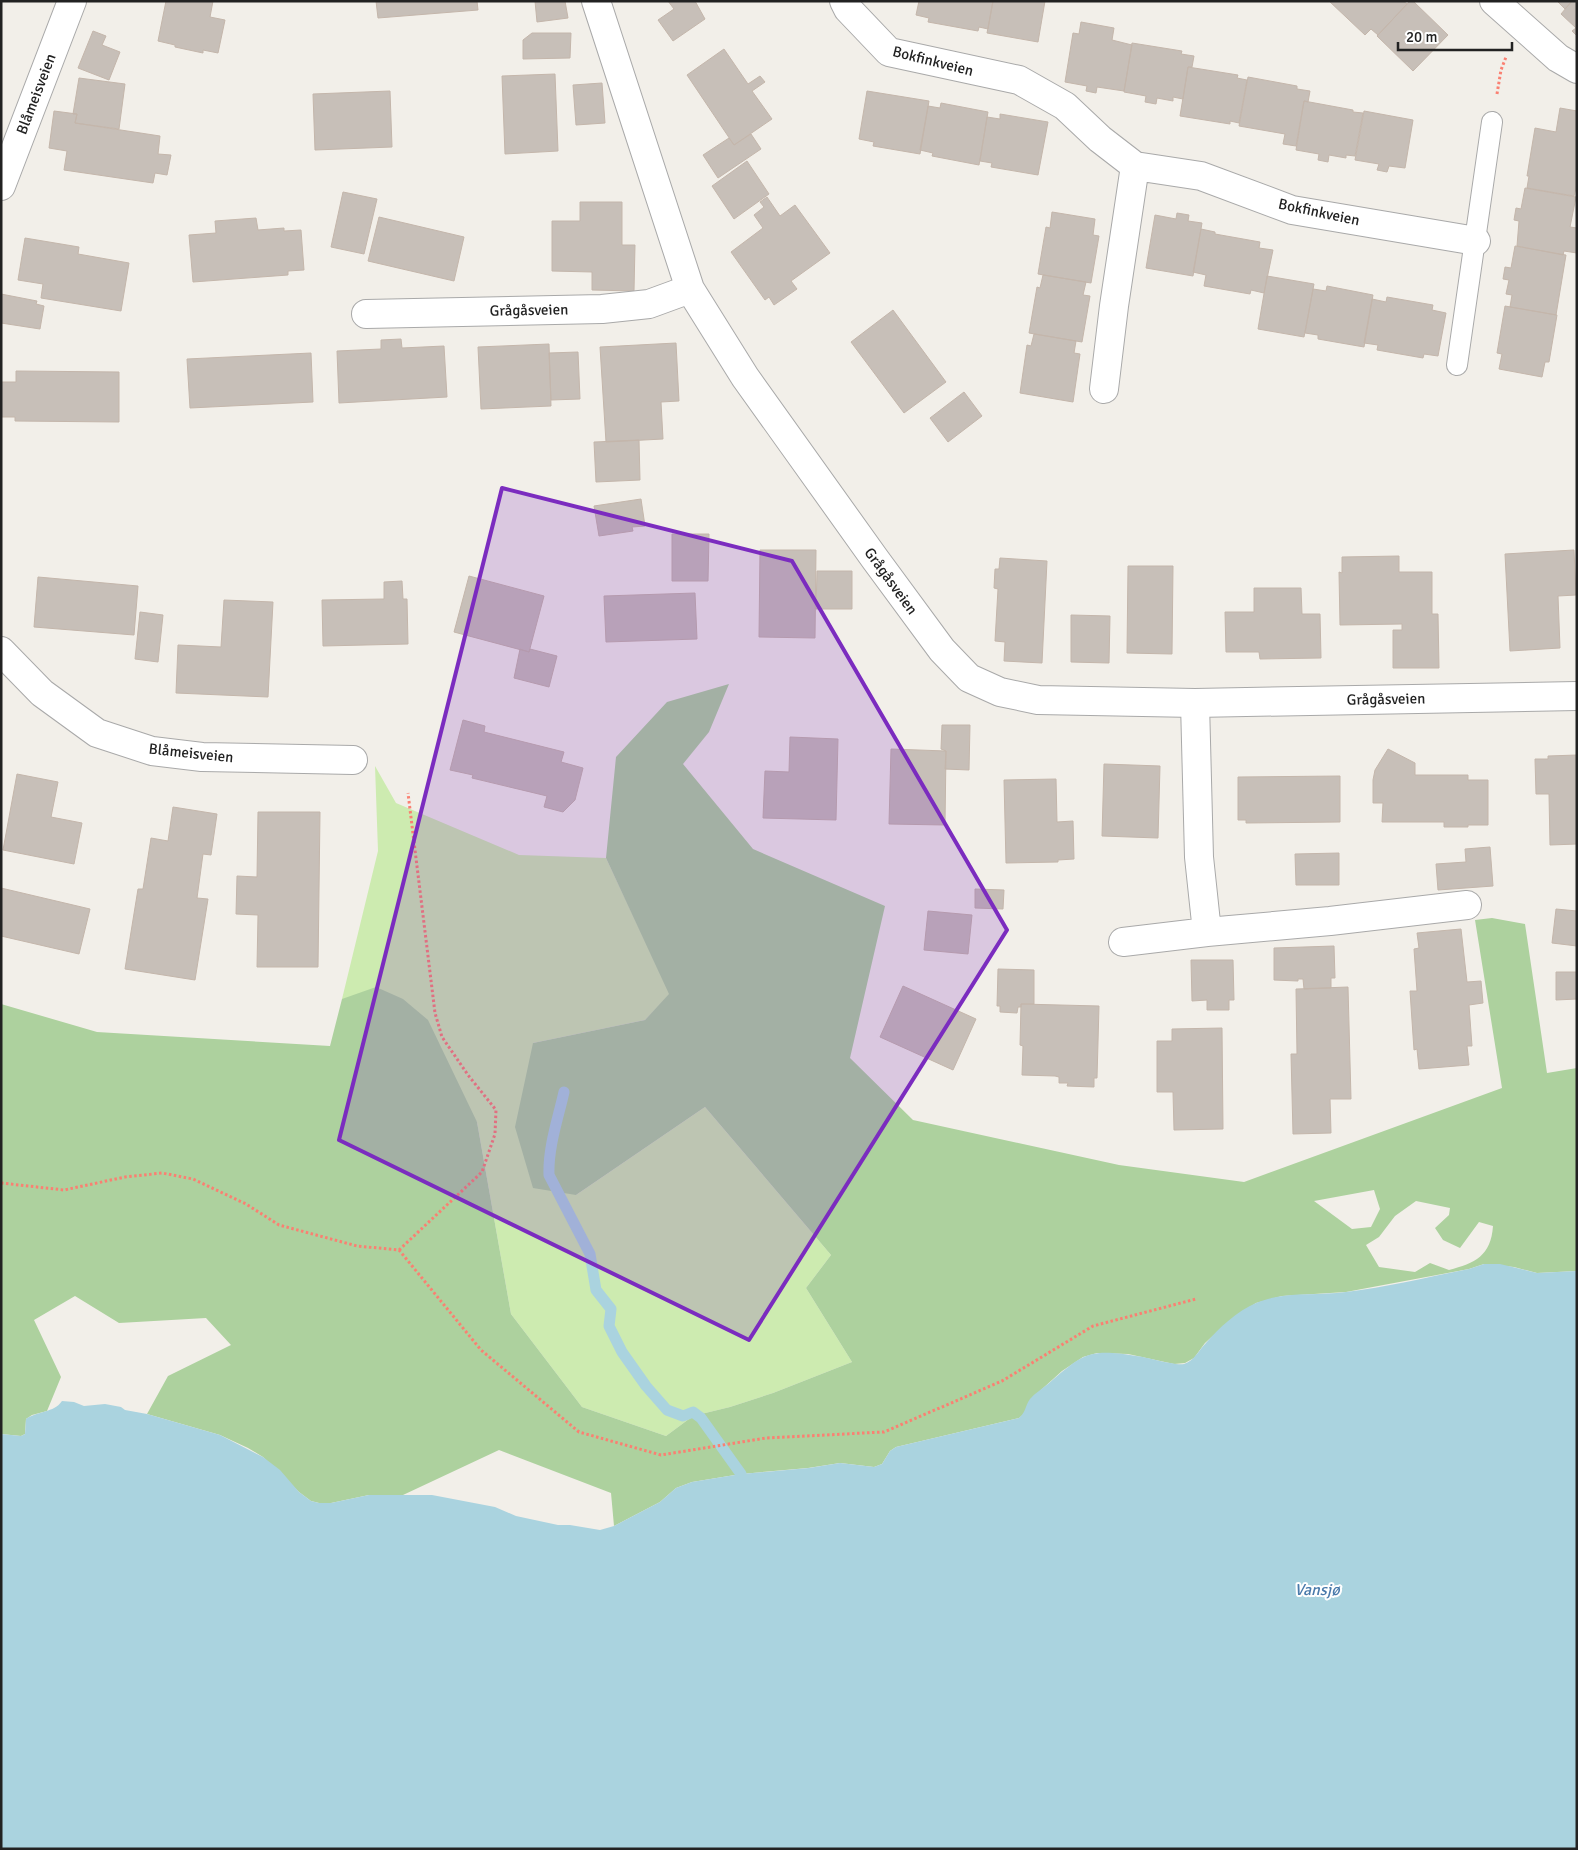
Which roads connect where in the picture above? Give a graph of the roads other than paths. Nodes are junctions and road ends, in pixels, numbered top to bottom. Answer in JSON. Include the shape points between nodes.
{"nodes":[{"id":1,"x":72,"y":1,"type":"edge"},
{"id":2,"x":596,"y":1,"type":"edge"},
{"id":3,"x":844,"y":1,"type":"edge"},
{"id":4,"x":1494,"y":1,"type":"edge"},
{"id":5,"x":1577,"y":69,"type":"edge"},
{"id":6,"x":1492,"y":122,"type":"road end"},
{"id":7,"x":12,"y":123,"type":"edge"},
{"id":8,"x":1135,"y":166,"type":"junction"},
{"id":9,"x":1,"y":186,"type":"edge"},
{"id":10,"x":1476,"y":240,"type":"junction"},
{"id":11,"x":690,"y":289,"type":"junction"},
{"id":12,"x":366,"y":314,"type":"dead end"},
{"id":13,"x":1457,"y":365,"type":"dead end"},
{"id":14,"x":1104,"y":389,"type":"dead end"},
{"id":15,"x":1,"y":651,"type":"edge"},
{"id":16,"x":1577,"y":696,"type":"edge"},
{"id":17,"x":1195,"y":703,"type":"junction"},
{"id":18,"x":353,"y":760,"type":"dead end"},
{"id":19,"x":1467,"y":905,"type":"dead end"},
{"id":20,"x":1207,"y":932,"type":"junction"},
{"id":21,"x":1123,"y":942,"type":"dead end"}],
"edges":[{"from":1,"to":7,"type":"street","name":"Blåmeisveien"},
{"from":2,"to":11,"type":"street","name":"Grågåsveien"},
{"from":3,"to":8,"type":"street","name":"Bokfinkveien","via":[[889,52],[1019,80],[1065,106]]},
{"from":4,"to":5,"type":"street","via":[[1558,58]]},
{"from":6,"to":10,"type":"lane"},
{"from":7,"to":9,"type":"street","name":"Blåmeisveien"},
{"from":8,"to":10,"type":"street","name":"Bokfinkveien","via":[[1201,176],[1292,210]]},
{"from":8,"to":14,"type":"street"},
{"from":10,"to":13,"type":"lane"},
{"from":11,"to":12,"type":"street","name":"Grågåsveien","via":[[649,304],[602,309]]},
{"from":11,"to":17,"type":"street","name":"Grågåsveien","via":[[746,378],[874,559],[942,650],[969,678],[1000,692],[1038,700]]},
{"from":15,"to":18,"type":"street","name":"Blåmeisveien","via":[[42,693],[97,733],[152,751],[202,757]]},
{"from":16,"to":17,"type":"street","name":"Grågåsveien"},
{"from":17,"to":20,"type":"street","via":[[1199,857]]},
{"from":19,"to":20,"type":"street"},
{"from":20,"to":21,"type":"street"}]}
